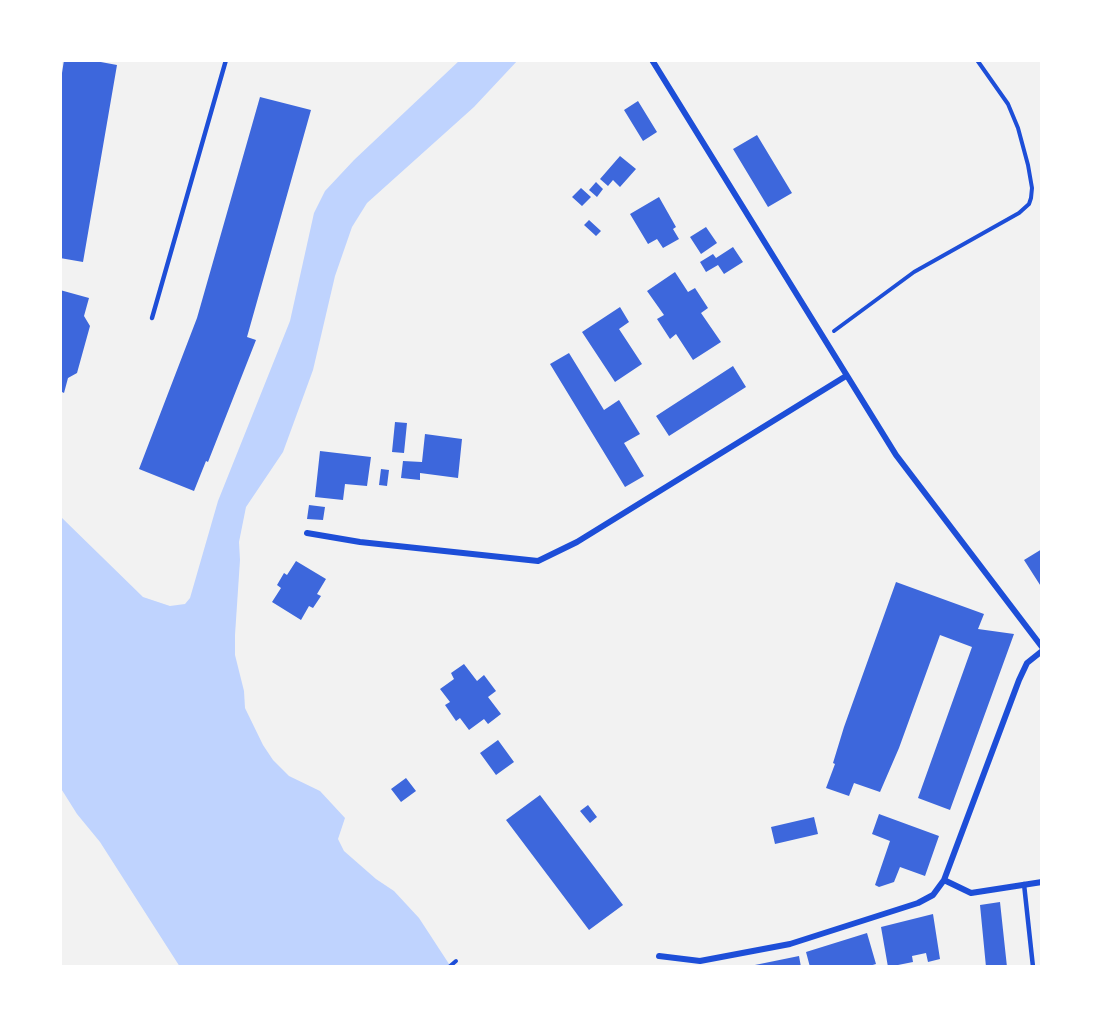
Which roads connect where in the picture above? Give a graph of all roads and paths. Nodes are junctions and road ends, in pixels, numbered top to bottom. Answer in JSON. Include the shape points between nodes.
{"nodes":[{"id":1,"x":226,"y":60,"type":"edge"},
{"id":2,"x":652,"y":60,"type":"edge"},
{"id":3,"x":977,"y":60,"type":"edge"},
{"id":4,"x":152,"y":318,"type":"dead end"},
{"id":5,"x":824,"y":339,"type":"junction"},
{"id":6,"x":846,"y":376,"type":"junction"},
{"id":7,"x":307,"y":533,"type":"dead end"},
{"id":8,"x":1042,"y":649,"type":"edge"},
{"id":9,"x":944,"y":880,"type":"junction"},
{"id":10,"x":1042,"y":882,"type":"edge"},
{"id":11,"x":1024,"y":884,"type":"junction"},
{"id":12,"x":659,"y":956,"type":"dead end"},
{"id":13,"x":456,"y":961,"type":"dead end"},
{"id":14,"x":449,"y":967,"type":"edge"},
{"id":15,"x":1033,"y":967,"type":"edge"}],
"edges":[{"from":1,"to":4,"type":"lane"},
{"from":2,"to":5,"type":"street"},
{"from":3,"to":5,"type":"path","via":[[1008,104],[1018,128],[1032,188],[1029,204],[914,272]]},
{"from":5,"to":6,"type":"street"},
{"from":6,"to":7,"type":"street","via":[[577,542],[538,561]]},
{"from":6,"to":8,"type":"street","via":[[896,455]]},
{"from":8,"to":9,"type":"street","via":[[1027,663],[1019,680]]},
{"from":9,"to":11,"type":"street","via":[[970,893]]},
{"from":9,"to":12,"type":"street","via":[[933,895],[918,903],[790,944],[700,961]]},
{"from":10,"to":11,"type":"street"},
{"from":11,"to":15,"type":"lane"},
{"from":13,"to":14,"type":"path"}]}
